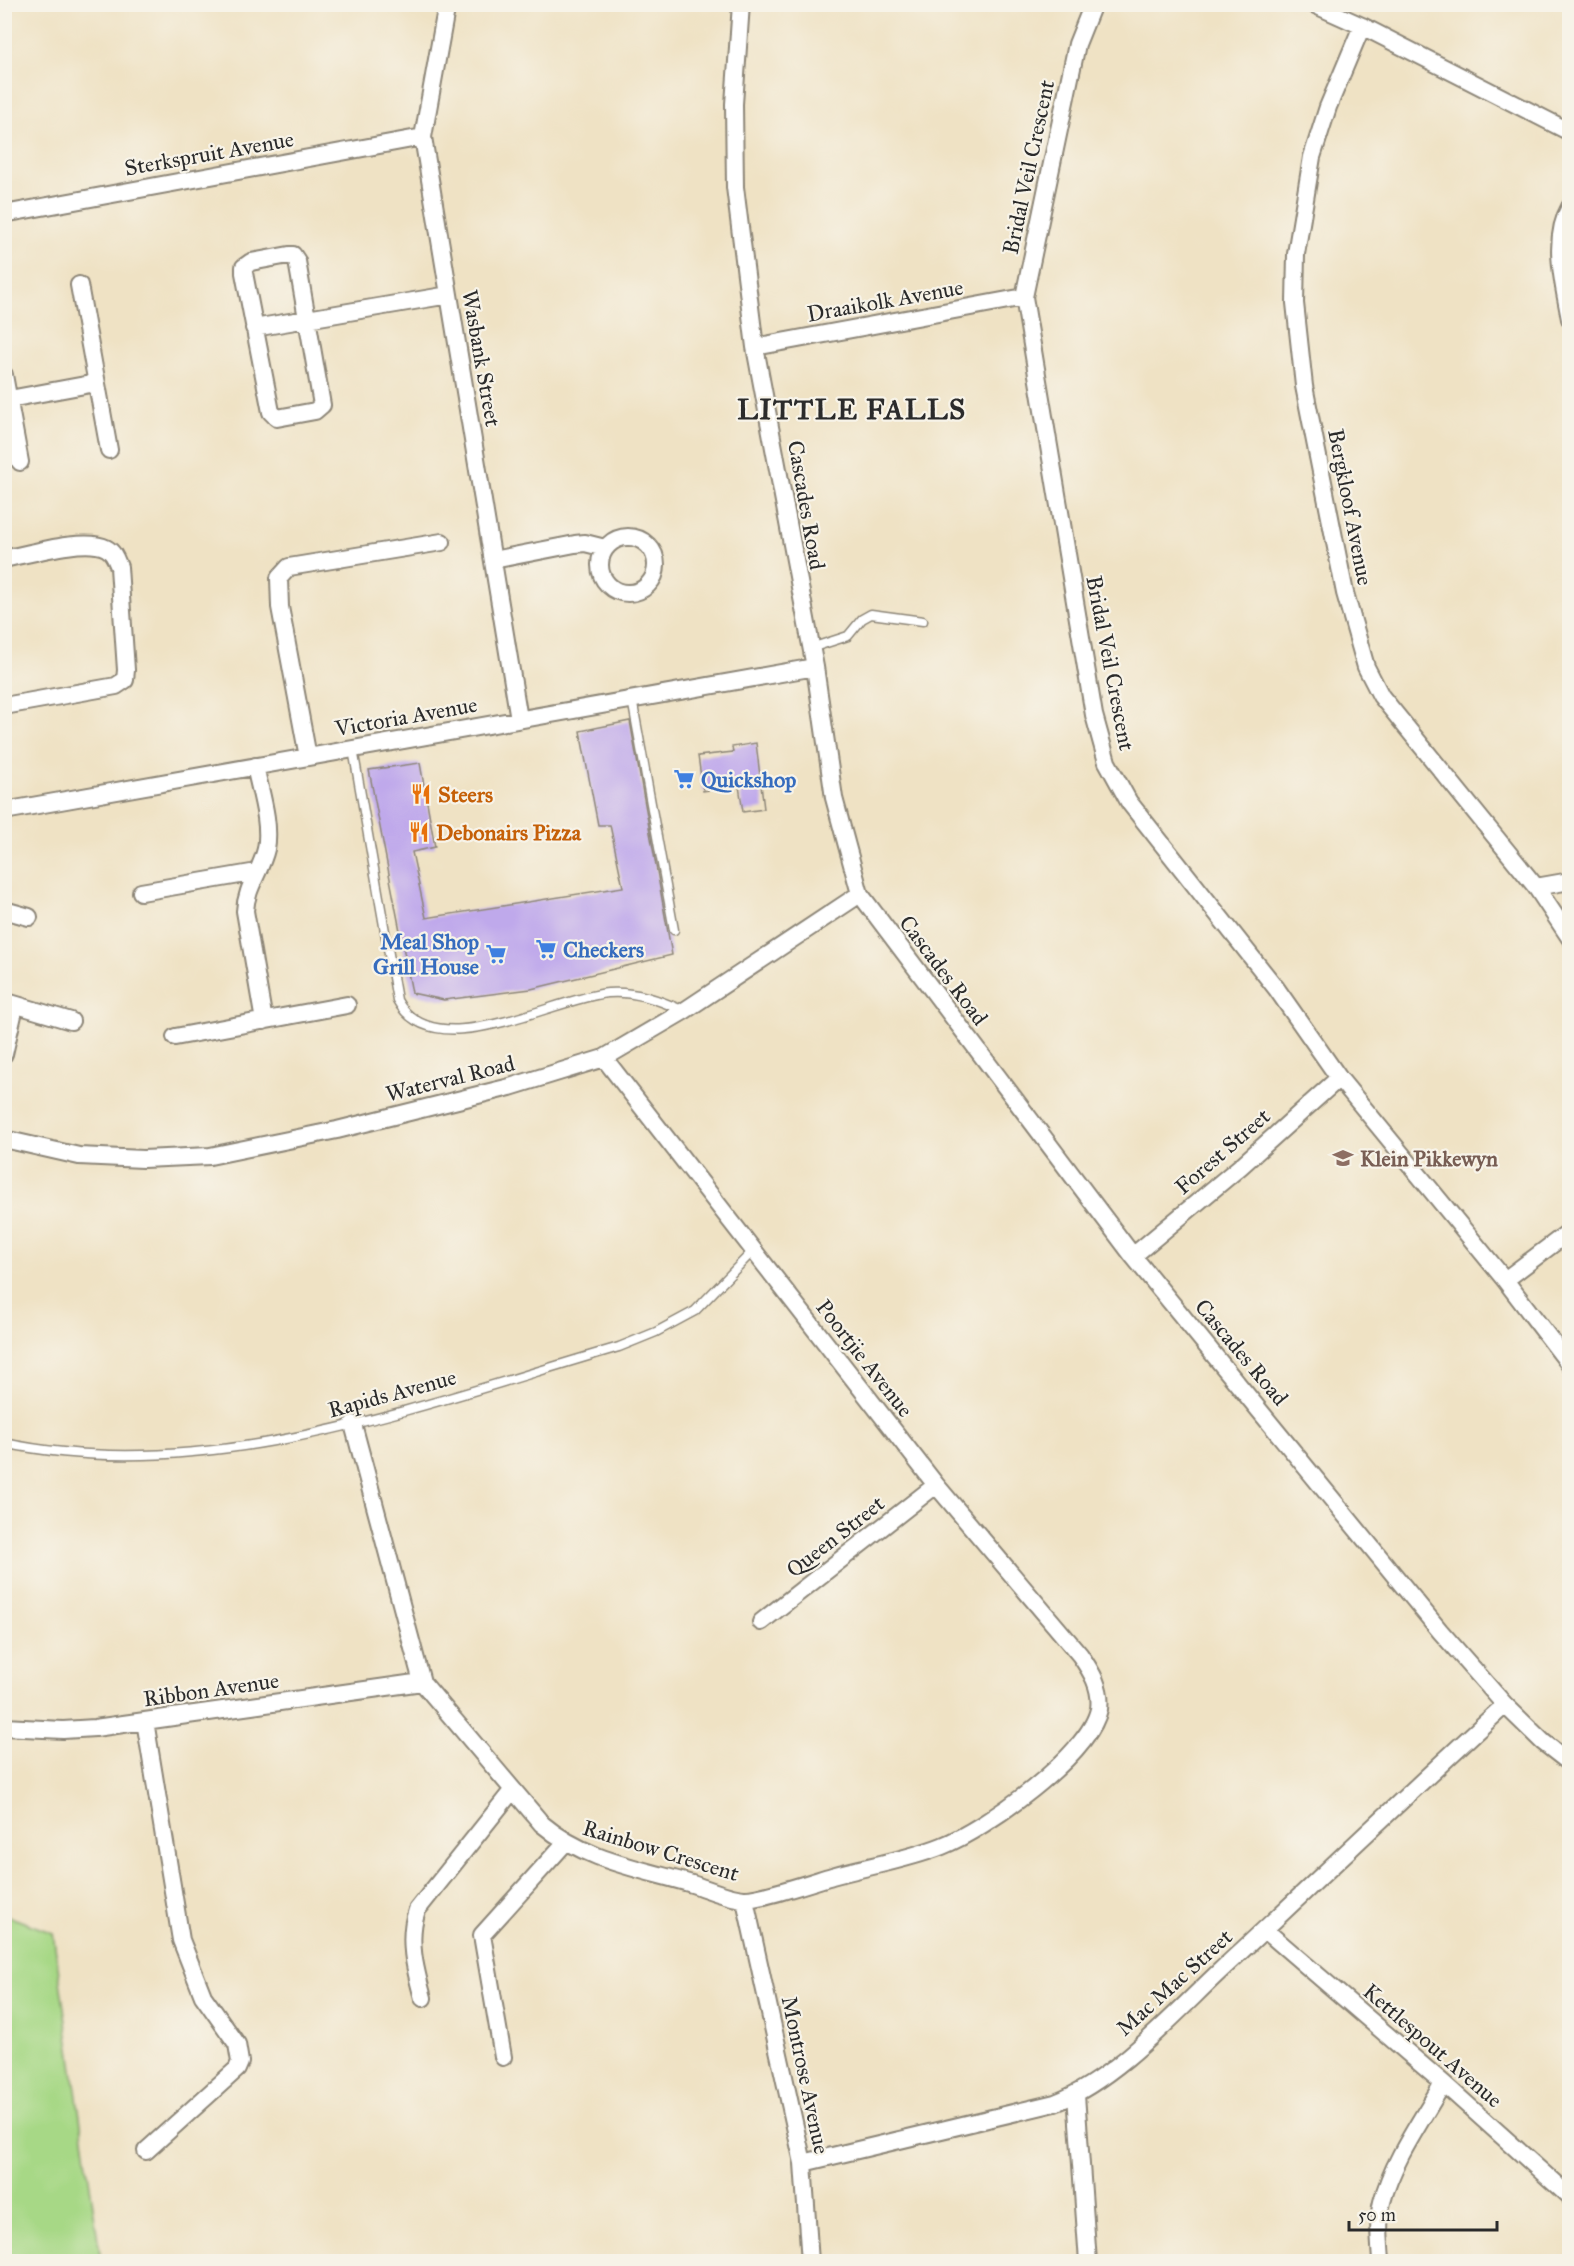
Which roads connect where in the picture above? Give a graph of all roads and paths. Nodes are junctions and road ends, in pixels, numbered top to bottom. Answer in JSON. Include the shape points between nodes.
{"nodes":[{"id":1,"x":447,"y":4,"type":"edge"},
{"id":2,"x":741,"y":4,"type":"edge"},
{"id":3,"x":1093,"y":4,"type":"edge"},
{"id":4,"x":1312,"y":4,"type":"edge"},
{"id":5,"x":1362,"y":26,"type":"junction"},
{"id":6,"x":1569,"y":132,"type":"edge"},
{"id":7,"x":423,"y":137,"type":"junction"},
{"id":8,"x":1569,"y":207,"type":"edge"},
{"id":9,"x":4,"y":214,"type":"edge"},
{"id":10,"x":79,"y":285,"type":"dead end"},
{"id":11,"x":449,"y":295,"type":"junction"},
{"id":12,"x":1024,"y":297,"type":"junction"},
{"id":13,"x":307,"y":319,"type":"junction"},
{"id":14,"x":1569,"y":320,"type":"edge"},
{"id":15,"x":254,"y":328,"type":"junction"},
{"id":16,"x":755,"y":347,"type":"junction"},
{"id":17,"x":4,"y":375,"type":"edge"},
{"id":18,"x":96,"y":383,"type":"junction"},
{"id":19,"x":7,"y":400,"type":"edge"},
{"id":20,"x":109,"y":450,"type":"dead end"},
{"id":21,"x":20,"y":462,"type":"dead end"},
{"id":22,"x":442,"y":542,"type":"dead end"},
{"id":23,"x":605,"y":548,"type":"dead end"},
{"id":24,"x":4,"y":559,"type":"edge"},
{"id":25,"x":493,"y":560,"type":"junction"},
{"id":26,"x":923,"y":621,"type":"dead end"},
{"id":27,"x":811,"y":648,"type":"junction"},
{"id":28,"x":815,"y":667,"type":"junction"},
{"id":29,"x":632,"y":699,"type":"junction"},
{"id":30,"x":4,"y":706,"type":"edge"},
{"id":31,"x":519,"y":719,"type":"junction"},
{"id":32,"x":353,"y":748,"type":"junction"},
{"id":33,"x":308,"y":757,"type":"junction"},
{"id":34,"x":255,"y":766,"type":"junction"},
{"id":35,"x":4,"y":811,"type":"edge"},
{"id":36,"x":257,"y":872,"type":"junction"},
{"id":37,"x":1569,"y":882,"type":"edge"},
{"id":38,"x":1536,"y":887,"type":"junction"},
{"id":39,"x":141,"y":892,"type":"dead end"},
{"id":40,"x":860,"y":894,"type":"junction"},
{"id":41,"x":4,"y":910,"type":"edge"},
{"id":42,"x":29,"y":917,"type":"dead end"},
{"id":43,"x":674,"y":930,"type":"dead end"},
{"id":44,"x":1569,"y":938,"type":"edge"},
{"id":45,"x":6,"y":1000,"type":"edge"},
{"id":46,"x":347,"y":1005,"type":"dead end"},
{"id":47,"x":684,"y":1011,"type":"junction"},
{"id":48,"x":71,"y":1020,"type":"dead end"},
{"id":49,"x":264,"y":1020,"type":"junction"},
{"id":50,"x":175,"y":1037,"type":"dead end"},
{"id":51,"x":4,"y":1054,"type":"edge"},
{"id":52,"x":604,"y":1058,"type":"junction"},
{"id":53,"x":1339,"y":1078,"type":"junction"},
{"id":54,"x":4,"y":1139,"type":"edge"},
{"id":55,"x":1569,"y":1231,"type":"edge"},
{"id":56,"x":753,"y":1251,"type":"junction"},
{"id":57,"x":1133,"y":1256,"type":"junction"},
{"id":58,"x":1505,"y":1280,"type":"junction"},
{"id":59,"x":1569,"y":1365,"type":"edge"},
{"id":60,"x":353,"y":1424,"type":"junction"},
{"id":61,"x":4,"y":1443,"type":"edge"},
{"id":62,"x":936,"y":1485,"type":"junction"},
{"id":63,"x":761,"y":1622,"type":"dead end"},
{"id":64,"x":1096,"y":1681,"type":"joint"},
{"id":65,"x":422,"y":1682,"type":"junction"},
{"id":66,"x":1505,"y":1705,"type":"junction"},
{"id":67,"x":145,"y":1721,"type":"junction"},
{"id":68,"x":4,"y":1726,"type":"edge"},
{"id":69,"x":1569,"y":1763,"type":"edge"},
{"id":70,"x":512,"y":1791,"type":"junction"},
{"id":71,"x":565,"y":1843,"type":"junction"},
{"id":72,"x":745,"y":1900,"type":"junction"},
{"id":73,"x":1265,"y":1930,"type":"junction"},
{"id":74,"x":423,"y":1998,"type":"dead end"},
{"id":75,"x":503,"y":2057,"type":"dead end"},
{"id":76,"x":1443,"y":2083,"type":"junction"},
{"id":77,"x":1076,"y":2095,"type":"junction"},
{"id":78,"x":146,"y":2151,"type":"dead end"},
{"id":79,"x":802,"y":2163,"type":"junction"},
{"id":80,"x":1569,"y":2197,"type":"edge"},
{"id":81,"x":810,"y":2262,"type":"edge"},
{"id":82,"x":1088,"y":2262,"type":"edge"},
{"id":83,"x":1381,"y":2262,"type":"edge"}],
"edges":[{"from":1,"to":7,"type":"street","name":"Wasbank Street"},
{"from":2,"to":16,"type":"street","name":"Cascades Road","via":[[734,104],[735,187]]},
{"from":3,"to":12,"type":"street","name":"Bridal Veil Crescent","via":[[1077,44]]},
{"from":4,"to":5,"type":"street"},
{"from":5,"to":6,"type":"street"},
{"from":5,"to":38,"type":"street","name":"Bergkloof Avenue","via":[[1328,106],[1312,158],[1296,254],[1295,303],[1304,386],[1345,593],[1366,667],[1381,696]]},
{"from":7,"to":9,"type":"street","name":"Sterkspruit Avenue"},
{"from":7,"to":11,"type":"street","name":"Wasbank Street"},
{"from":8,"to":14,"type":"street","via":[[1560,258]]},
{"from":10,"to":18,"type":"street"},
{"from":11,"to":13,"type":"street"},
{"from":11,"to":25,"type":"street","name":"Wasbank Street"},
{"from":12,"to":16,"type":"street","name":"Draaikolk Avenue"},
{"from":12,"to":53,"type":"street","name":"Bridal Veil Crescent","via":[[1094,715],[1107,762],[1129,802],[1276,988]]},
{"from":13,"to":15,"type":"street"},
{"from":13,"to":15,"type":"street","via":[[297,261],[289,255],[251,262],[244,267]]},
{"from":13,"to":15,"type":"street","via":[[322,405],[315,411],[282,418],[271,412]]},
{"from":16,"to":27,"type":"street","name":"Cascades Road"},
{"from":17,"to":19,"type":"street"},
{"from":18,"to":19,"type":"street"},
{"from":18,"to":20,"type":"street"},
{"from":19,"to":21,"type":"street"},
{"from":22,"to":33,"type":"street","via":[[289,567],[279,578],[280,607]]},
{"from":23,"to":25,"type":"street","via":[[575,544]]},
{"from":24,"to":30,"type":"street","via":[[82,544],[97,545],[114,554],[119,567],[126,670],[124,680],[116,686]]},
{"from":25,"to":31,"type":"street","name":"Wasbank Street"},
{"from":26,"to":27,"type":"lane","via":[[871,614],[848,636]]},
{"from":27,"to":28,"type":"street","name":"Cascades Road"},
{"from":28,"to":29,"type":"street","name":"Victoria Avenue"},
{"from":28,"to":40,"type":"street","name":"Cascades Road","via":[[834,798]]},
{"from":29,"to":31,"type":"street","name":"Victoria Avenue"},
{"from":29,"to":43,"type":"lane"},
{"from":31,"to":32,"type":"street","name":"Victoria Avenue"},
{"from":32,"to":33,"type":"street","name":"Victoria Avenue"},
{"from":32,"to":47,"type":"lane","via":[[397,1000],[402,1010],[422,1024],[438,1029],[487,1027],[570,1000],[608,993],[652,997]]},
{"from":33,"to":34,"type":"street","name":"Victoria Avenue"},
{"from":34,"to":35,"type":"street","name":"Victoria Avenue"},
{"from":34,"to":36,"type":"street","via":[[267,837]]},
{"from":36,"to":39,"type":"street"},
{"from":36,"to":49,"type":"street","via":[[245,899],[245,911]]},
{"from":37,"to":38,"type":"street"},
{"from":38,"to":44,"type":"street","name":"Bergkloof Avenue"},
{"from":40,"to":47,"type":"street","name":"Waterval Road"},
{"from":40,"to":57,"type":"street","name":"Cascades Road"},
{"from":41,"to":42,"type":"street"},
{"from":45,"to":48,"type":"street"},
{"from":45,"to":51,"type":"street","via":[[13,1015]]},
{"from":46,"to":49,"type":"street"},
{"from":47,"to":52,"type":"street","name":"Waterval Road"},
{"from":49,"to":50,"type":"street"},
{"from":52,"to":54,"type":"street","name":"Waterval Road","via":[[510,1087],[337,1130],[210,1156],[80,1156]]},
{"from":52,"to":56,"type":"street","name":"Poortjie Avenue"},
{"from":53,"to":57,"type":"street","name":"Forest Street"},
{"from":53,"to":58,"type":"street","name":"Bridal Veil Crescent"},
{"from":55,"to":58,"type":"street"},
{"from":56,"to":60,"type":"lane","name":"Rapids Avenue","via":[[695,1311],[656,1332],[619,1347]]},
{"from":56,"to":62,"type":"street","name":"Poortjie Avenue"},
{"from":57,"to":66,"type":"street","name":"Cascades Road"},
{"from":58,"to":59,"type":"street","name":"Bridal Veil Crescent"},
{"from":60,"to":61,"type":"lane","name":"Rapids Avenue","via":[[172,1456],[114,1455]]},
{"from":60,"to":65,"type":"street","name":"Rainbow Crescent"},
{"from":62,"to":63,"type":"street","name":"Queen Street"},
{"from":62,"to":64,"type":"street","name":"Poortjie Avenue","via":[[1080,1655]]},
{"from":64,"to":72,"type":"street","name":"Rainbow Crescent","via":[[1099,1707],[1095,1723],[1070,1755],[1022,1798],[975,1830],[941,1847]]},
{"from":65,"to":67,"type":"street","name":"Ribbon Avenue"},
{"from":65,"to":70,"type":"street","name":"Rainbow Crescent"},
{"from":66,"to":69,"type":"street","name":"Cascades Road"},
{"from":66,"to":73,"type":"street","name":"Mac Mac Street"},
{"from":67,"to":68,"type":"street","name":"Ribbon Avenue","via":[[63,1731]]},
{"from":67,"to":78,"type":"street","via":[[181,1940],[203,1996],[237,2044],[240,2062],[237,2069]]},
{"from":70,"to":71,"type":"street","name":"Rainbow Crescent"},
{"from":70,"to":74,"type":"street","via":[[417,1910],[412,1923],[414,1966]]},
{"from":71,"to":72,"type":"street","name":"Rainbow Crescent","via":[[596,1857]]},
{"from":71,"to":75,"type":"street","via":[[482,1935]]},
{"from":72,"to":79,"type":"street","name":"Montrose Avenue"},
{"from":73,"to":76,"type":"street","name":"Kettlespout Avenue"},
{"from":73,"to":77,"type":"street","name":"Mac Mac Street","via":[[1167,2021]]},
{"from":76,"to":80,"type":"street","name":"Kettlespout Avenue"},
{"from":76,"to":83,"type":"street","via":[[1390,2178],[1379,2225]]},
{"from":77,"to":79,"type":"street","name":"Mac Mac Street"},
{"from":77,"to":82,"type":"street"},
{"from":79,"to":81,"type":"street","name":"Montrose Avenue"}]}
